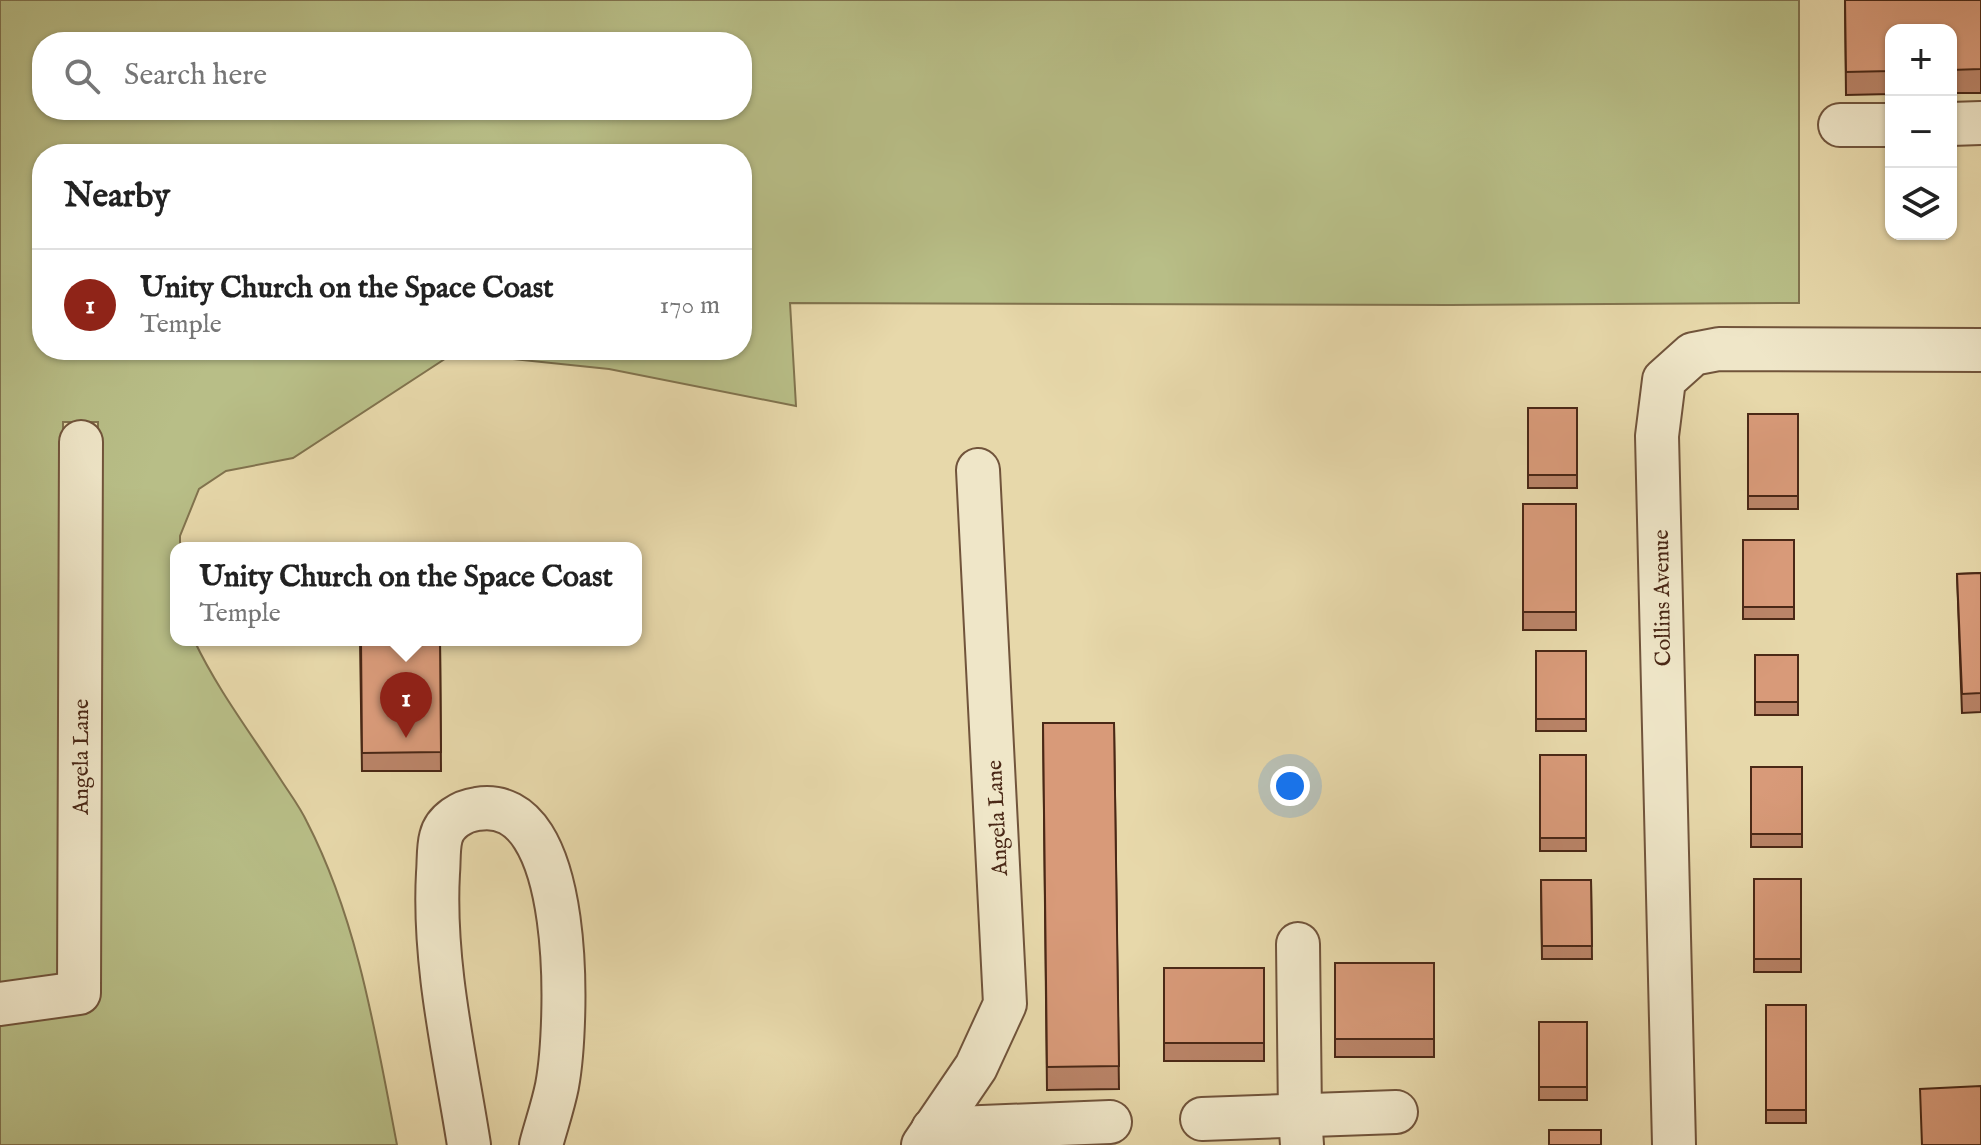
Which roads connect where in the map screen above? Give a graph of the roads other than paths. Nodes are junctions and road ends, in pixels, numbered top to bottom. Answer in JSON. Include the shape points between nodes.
{"nodes":[{"id":1,"x":1981,"y":123,"type":"edge"},
{"id":2,"x":1957,"y":124,"type":"edge"},
{"id":3,"x":1840,"y":125,"type":"dead end"},
{"id":4,"x":1885,"y":125,"type":"edge"},
{"id":5,"x":1981,"y":350,"type":"edge"},
{"id":6,"x":81,"y":442,"type":"dead end"},
{"id":7,"x":978,"y":470,"type":"dead end"},
{"id":8,"x":1298,"y":944,"type":"dead end"},
{"id":9,"x":0,"y":1004,"type":"edge"},
{"id":10,"x":1396,"y":1112,"type":"dead end"},
{"id":11,"x":1202,"y":1119,"type":"dead end"},
{"id":12,"x":1110,"y":1122,"type":"dead end"},
{"id":13,"x":1301,"y":1130,"type":"edge"},
{"id":14,"x":928,"y":1137,"type":"edge"},
{"id":15,"x":469,"y":1145,"type":"edge"},
{"id":16,"x":541,"y":1145,"type":"edge"},
{"id":17,"x":1674,"y":1145,"type":"edge"}],
"edges":[{"from":1,"to":2,"type":"street"},
{"from":3,"to":4,"type":"street"},
{"from":5,"to":17,"type":"street","name":"Collins Avenue","via":[[1719,349],[1693,354],[1664,380],[1657,436]]},
{"from":6,"to":9,"type":"street","name":"Angela Lane","via":[[79,993]]},
{"from":7,"to":14,"type":"street","name":"Angela Lane","via":[[1005,1004],[976,1067]]},
{"from":8,"to":13,"type":"street"},
{"from":10,"to":13,"type":"street"},
{"from":11,"to":13,"type":"street"},
{"from":12,"to":14,"type":"street"},
{"from":15,"to":16,"type":"street","via":[[447,1011],[437,901],[441,837],[462,813],[479,808],[510,813],[533,833],[557,907],[563,1018],[557,1085]]}]}
